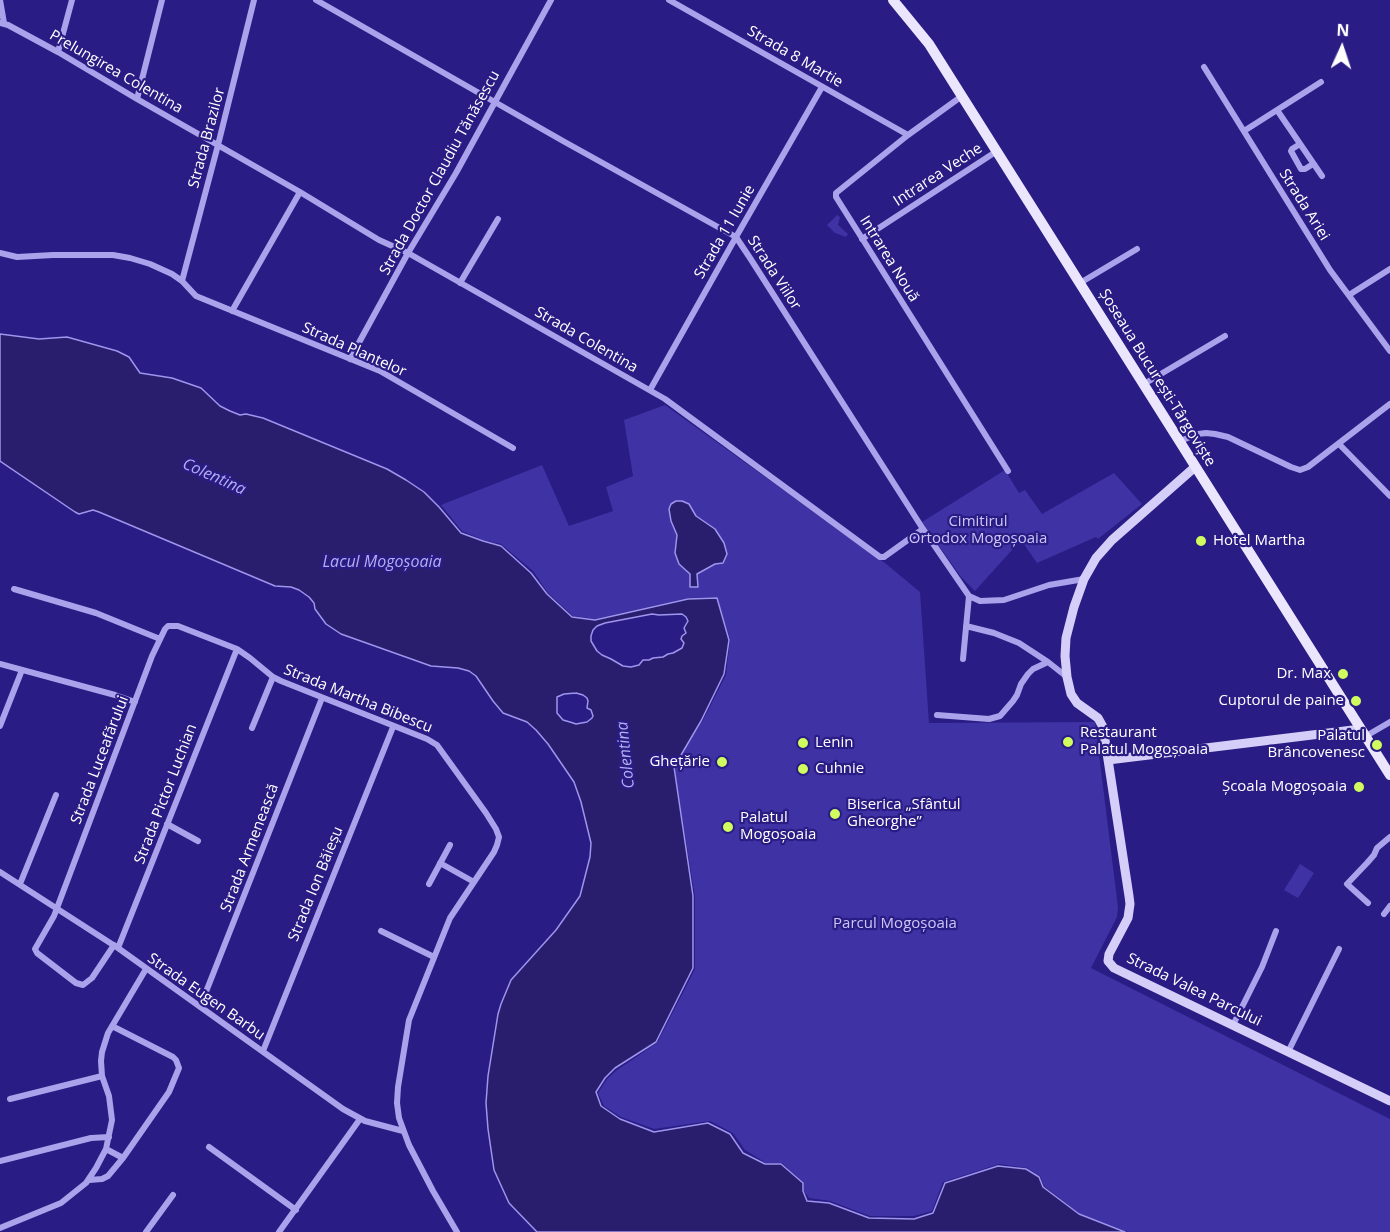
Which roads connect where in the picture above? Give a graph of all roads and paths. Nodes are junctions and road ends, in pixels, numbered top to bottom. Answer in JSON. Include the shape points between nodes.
{"nodes":[{"id":1,"x":0,"y":0,"type":"edge"},
{"id":2,"x":72,"y":0,"type":"edge"},
{"id":3,"x":162,"y":0,"type":"edge"},
{"id":4,"x":254,"y":0,"type":"edge"},
{"id":5,"x":316,"y":0,"type":"edge"},
{"id":6,"x":551,"y":0,"type":"edge"},
{"id":7,"x":669,"y":0,"type":"edge"},
{"id":8,"x":894,"y":0,"type":"edge"},
{"id":9,"x":2,"y":23,"type":"edge"},
{"id":10,"x":57,"y":52,"type":"junction"},
{"id":11,"x":1204,"y":66,"type":"dead end"},
{"id":12,"x":1322,"y":82,"type":"dead end"},
{"id":13,"x":822,"y":87,"type":"junction"},
{"id":14,"x":962,"y":96,"type":"junction"},
{"id":15,"x":136,"y":99,"type":"junction"},
{"id":16,"x":495,"y":102,"type":"junction"},
{"id":17,"x":1277,"y":110,"type":"junction"},
{"id":18,"x":1244,"y":131,"type":"junction"},
{"id":19,"x":908,"y":135,"type":"junction"},
{"id":20,"x":1300,"y":144,"type":"junction"},
{"id":21,"x":218,"y":145,"type":"junction"},
{"id":22,"x":997,"y":151,"type":"junction"},
{"id":23,"x":1313,"y":164,"type":"junction"},
{"id":24,"x":1322,"y":176,"type":"dead end"},
{"id":25,"x":300,"y":192,"type":"junction"},
{"id":26,"x":498,"y":219,"type":"dead end"},
{"id":27,"x":736,"y":237,"type":"junction"},
{"id":28,"x":862,"y":239,"type":"junction"},
{"id":29,"x":1137,"y":249,"type":"dead end"},
{"id":30,"x":0,"y":253,"type":"edge"},
{"id":31,"x":408,"y":253,"type":"junction"},
{"id":32,"x":1390,"y":269,"type":"edge"},
{"id":33,"x":182,"y":281,"type":"junction"},
{"id":34,"x":460,"y":283,"type":"junction"},
{"id":35,"x":1080,"y":284,"type":"junction"},
{"id":36,"x":1349,"y":295,"type":"junction"},
{"id":37,"x":232,"y":311,"type":"junction"},
{"id":38,"x":1225,"y":336,"type":"dead end"},
{"id":39,"x":1390,"y":351,"type":"edge"},
{"id":40,"x":350,"y":359,"type":"junction"},
{"id":41,"x":1144,"y":384,"type":"junction"},
{"id":42,"x":650,"y":390,"type":"junction"},
{"id":43,"x":1390,"y":404,"type":"edge"},
{"id":44,"x":1180,"y":441,"type":"junction"},
{"id":45,"x":1339,"y":444,"type":"junction"},
{"id":46,"x":513,"y":448,"type":"dead end"},
{"id":47,"x":1196,"y":467,"type":"junction"},
{"id":48,"x":1008,"y":471,"type":"dead end"},
{"id":49,"x":1390,"y":496,"type":"edge"},
{"id":50,"x":923,"y":529,"type":"junction"},
{"id":51,"x":1084,"y":579,"type":"junction"},
{"id":52,"x":14,"y":589,"type":"dead end"},
{"id":53,"x":969,"y":596,"type":"junction"},
{"id":54,"x":171,"y":625,"type":"joint"},
{"id":55,"x":966,"y":627,"type":"junction"},
{"id":56,"x":160,"y":639,"type":"junction"},
{"id":57,"x":237,"y":649,"type":"junction"},
{"id":58,"x":963,"y":659,"type":"dead end"},
{"id":59,"x":1048,"y":662,"type":"junction"},
{"id":60,"x":0,"y":664,"type":"edge"},
{"id":61,"x":22,"y":670,"type":"junction"},
{"id":62,"x":273,"y":677,"type":"junction"},
{"id":63,"x":1067,"y":677,"type":"junction"},
{"id":64,"x":322,"y":698,"type":"junction"},
{"id":65,"x":135,"y":702,"type":"junction"},
{"id":66,"x":937,"y":715,"type":"dead end"},
{"id":67,"x":1390,"y":722,"type":"edge"},
{"id":68,"x":0,"y":726,"type":"edge"},
{"id":69,"x":393,"y":727,"type":"junction"},
{"id":70,"x":252,"y":728,"type":"dead end"},
{"id":71,"x":1363,"y":732,"type":"junction"},
{"id":72,"x":1108,"y":760,"type":"junction"},
{"id":73,"x":1390,"y":775,"type":"edge"},
{"id":74,"x":56,"y":795,"type":"dead end"},
{"id":75,"x":167,"y":824,"type":"junction"},
{"id":76,"x":1390,"y":837,"type":"edge"},
{"id":77,"x":198,"y":842,"type":"dead end"},
{"id":78,"x":450,"y":845,"type":"dead end"},
{"id":79,"x":440,"y":864,"type":"junction"},
{"id":80,"x":0,"y":872,"type":"edge"},
{"id":81,"x":474,"y":882,"type":"junction"},
{"id":82,"x":20,"y":884,"type":"junction"},
{"id":83,"x":429,"y":884,"type":"dead end"},
{"id":84,"x":1368,"y":903,"type":"dead end"},
{"id":85,"x":1390,"y":906,"type":"edge"},
{"id":86,"x":57,"y":908,"type":"junction"},
{"id":87,"x":1384,"y":914,"type":"dead end"},
{"id":88,"x":381,"y":931,"type":"dead end"},
{"id":89,"x":1276,"y":931,"type":"dead end"},
{"id":90,"x":116,"y":947,"type":"junction"},
{"id":91,"x":1339,"y":949,"type":"dead end"},
{"id":92,"x":434,"y":957,"type":"junction"},
{"id":93,"x":146,"y":969,"type":"junction"},
{"id":94,"x":200,"y":1007,"type":"junction"},
{"id":95,"x":1233,"y":1025,"type":"junction"},
{"id":96,"x":112,"y":1026,"type":"junction"},
{"id":97,"x":263,"y":1051,"type":"junction"},
{"id":98,"x":1288,"y":1052,"type":"junction"},
{"id":99,"x":102,"y":1076,"type":"junction"},
{"id":100,"x":10,"y":1099,"type":"dead end"},
{"id":101,"x":1390,"y":1101,"type":"edge"},
{"id":102,"x":360,"y":1119,"type":"junction"},
{"id":103,"x":403,"y":1131,"type":"junction"},
{"id":104,"x":109,"y":1137,"type":"junction"},
{"id":105,"x":209,"y":1148,"type":"dead end"},
{"id":106,"x":106,"y":1149,"type":"junction"},
{"id":107,"x":123,"y":1158,"type":"junction"},
{"id":108,"x":0,"y":1161,"type":"edge"},
{"id":109,"x":88,"y":1180,"type":"junction"},
{"id":110,"x":173,"y":1195,"type":"dead end"},
{"id":111,"x":296,"y":1210,"type":"junction"},
{"id":112,"x":0,"y":1231,"type":"edge"},
{"id":113,"x":146,"y":1232,"type":"edge"},
{"id":114,"x":279,"y":1232,"type":"edge"},
{"id":115,"x":457,"y":1232,"type":"edge"}],
"edges":[{"from":1,"to":9,"type":"street"},
{"from":2,"to":10,"type":"street"},
{"from":3,"to":15,"type":"street"},
{"from":4,"to":21,"type":"street","name":"Strada Brazilor"},
{"from":5,"to":16,"type":"street","name":"Strada Viilor"},
{"from":6,"to":16,"type":"street","name":"Strada Doctor Claudiu Tănăsescu"},
{"from":7,"to":13,"type":"street","name":"Strada 8 Martie"},
{"from":8,"to":14,"type":"main road","name":"Șoseaua București-Târgoviște"},
{"from":9,"to":10,"type":"street","name":"Prelungirea Colentina"},
{"from":10,"to":15,"type":"street","name":"Prelungirea Colentina"},
{"from":11,"to":18,"type":"street","name":"Strada Ariei"},
{"from":12,"to":17,"type":"street"},
{"from":13,"to":19,"type":"street","name":"Strada 8 Martie"},
{"from":13,"to":27,"type":"street","name":"Strada 11 Iunie"},
{"from":14,"to":19,"type":"street","name":"Intrarea Nouă"},
{"from":14,"to":22,"type":"main road","name":"Șoseaua București-Târgoviște"},
{"from":15,"to":21,"type":"street","name":"Prelungirea Colentina"},
{"from":16,"to":27,"type":"street","name":"Strada Viilor"},
{"from":16,"to":31,"type":"street","name":"Strada Doctor Claudiu Tănăsescu"},
{"from":17,"to":18,"type":"street"},
{"from":17,"to":20,"type":"street"},
{"from":18,"to":36,"type":"street","name":"Strada Ariei"},
{"from":19,"to":28,"type":"street","name":"Intrarea Nouă","via":[[836,193]]},
{"from":20,"to":23,"type":"street"},
{"from":20,"to":23,"type":"street","via":[[1291,152],[1301,169]]},
{"from":21,"to":25,"type":"street","name":"Strada Colentina"},
{"from":21,"to":33,"type":"street","name":"Strada Brazilor"},
{"from":22,"to":28,"type":"street","name":"Intrarea Veche"},
{"from":22,"to":35,"type":"main road","name":"Șoseaua București-Târgoviște"},
{"from":23,"to":24,"type":"street"},
{"from":25,"to":31,"type":"street","name":"Strada Colentina"},
{"from":25,"to":37,"type":"street"},
{"from":26,"to":34,"type":"street"},
{"from":27,"to":42,"type":"street","name":"Strada 11 Iunie"},
{"from":27,"to":50,"type":"street","name":"Strada Viilor"},
{"from":28,"to":48,"type":"street","name":"Intrarea Nouă"},
{"from":29,"to":35,"type":"street"},
{"from":30,"to":33,"type":"street","name":"Strada Plantelor","via":[[17,257],[113,255],[167,271]]},
{"from":31,"to":34,"type":"street","name":"Strada Colentina"},
{"from":31,"to":40,"type":"street","name":"Strada Doctor Claudiu Tănăsescu"},
{"from":32,"to":36,"type":"street"},
{"from":33,"to":37,"type":"street","name":"Strada Plantelor","via":[[196,296]]},
{"from":34,"to":42,"type":"street","name":"Strada Colentina"},
{"from":35,"to":41,"type":"main road","name":"Șoseaua București-Târgoviște"},
{"from":36,"to":39,"type":"street","name":"Strada Ariei"},
{"from":37,"to":40,"type":"street","name":"Strada Plantelor"},
{"from":38,"to":41,"type":"street"},
{"from":40,"to":46,"type":"street","name":"Strada Plantelor","via":[[380,371]]},
{"from":41,"to":44,"type":"main road","name":"Șoseaua București-Târgoviște"},
{"from":42,"to":50,"type":"street","name":"Strada Colentina","via":[[880,557]]},
{"from":43,"to":45,"type":"street"},
{"from":44,"to":45,"type":"street","via":[[1206,433],[1221,436],[1297,470],[1308,467]]},
{"from":44,"to":47,"type":"main road","name":"Șoseaua București-Târgoviște"},
{"from":45,"to":49,"type":"street"},
{"from":47,"to":51,"type":"street","name":"Strada Valea Parcului","via":[[1104,548]]},
{"from":47,"to":71,"type":"main road","name":"Șoseaua București-Târgoviște"},
{"from":50,"to":53,"type":"street","name":"Strada Viilor"},
{"from":51,"to":53,"type":"street","via":[[1049,585],[1004,600],[980,601]]},
{"from":51,"to":63,"type":"street","name":"Strada Valea Parcului","via":[[1066,638]]},
{"from":52,"to":56,"type":"street","via":[[96,613]]},
{"from":53,"to":55,"type":"street"},
{"from":54,"to":56,"type":"street","name":"Strada Luceafărului"},
{"from":54,"to":57,"type":"street","name":"Strada Martha Bibescu"},
{"from":55,"to":58,"type":"street"},
{"from":55,"to":59,"type":"street","via":[[1019,643]]},
{"from":56,"to":65,"type":"street","name":"Strada Luceafărului"},
{"from":57,"to":62,"type":"street","name":"Strada Martha Bibescu"},
{"from":57,"to":75,"type":"street","name":"Strada Pictor Luchian"},
{"from":59,"to":63,"type":"street"},
{"from":59,"to":66,"type":"street","via":[[1028,674],[1000,716],[989,719]]},
{"from":60,"to":61,"type":"street"},
{"from":61,"to":65,"type":"street"},
{"from":61,"to":68,"type":"street"},
{"from":62,"to":64,"type":"street","name":"Strada Martha Bibescu"},
{"from":62,"to":70,"type":"street"},
{"from":63,"to":72,"type":"street","name":"Strada Valea Parcului","via":[[1074,700],[1101,722]]},
{"from":64,"to":69,"type":"street","name":"Strada Martha Bibescu"},
{"from":64,"to":94,"type":"street","name":"Strada Armenească"},
{"from":65,"to":86,"type":"street","name":"Strada Luceafărului"},
{"from":67,"to":71,"type":"street"},
{"from":69,"to":81,"type":"street","name":"Strada Martha Bibescu","via":[[437,745],[496,830],[497,845]]},
{"from":69,"to":97,"type":"street","name":"Strada Ion Băieșu"},
{"from":71,"to":72,"type":"street"},
{"from":71,"to":73,"type":"main road","name":"Șoseaua București-Târgoviște"},
{"from":72,"to":95,"type":"street","name":"Strada Valea Parcului","via":[[1130,904],[1128,918],[1108,961],[1114,968]]},
{"from":74,"to":82,"type":"street"},
{"from":75,"to":77,"type":"street"},
{"from":75,"to":90,"type":"street","name":"Strada Pictor Luchian"},
{"from":76,"to":84,"type":"street","via":[[1347,884]]},
{"from":78,"to":79,"type":"street"},
{"from":79,"to":81,"type":"street"},
{"from":79,"to":83,"type":"street"},
{"from":80,"to":82,"type":"street","name":"Strada Eugen Barbu"},
{"from":81,"to":92,"type":"street","name":"Strada Martha Bibescu","via":[[450,918]]},
{"from":82,"to":86,"type":"street","name":"Strada Eugen Barbu"},
{"from":85,"to":87,"type":"street"},
{"from":86,"to":90,"type":"street","name":"Strada Eugen Barbu"},
{"from":86,"to":90,"type":"street","name":"Strada Luceafărului","via":[[34,949],[76,983],[87,984]]},
{"from":88,"to":92,"type":"street"},
{"from":89,"to":95,"type":"street"},
{"from":90,"to":93,"type":"street","name":"Strada Eugen Barbu"},
{"from":91,"to":98,"type":"street"},
{"from":92,"to":103,"type":"street","name":"Strada Martha Bibescu","via":[[409,1020],[397,1103]]},
{"from":93,"to":94,"type":"street","name":"Strada Eugen Barbu"},
{"from":93,"to":96,"type":"street"},
{"from":94,"to":97,"type":"street","name":"Strada Eugen Barbu"},
{"from":95,"to":98,"type":"street","name":"Strada Valea Parcului"},
{"from":96,"to":99,"type":"street","via":[[102,1052]]},
{"from":96,"to":107,"type":"street","via":[[172,1057],[179,1068],[169,1092]]},
{"from":97,"to":102,"type":"street","name":"Strada Eugen Barbu"},
{"from":98,"to":101,"type":"street","name":"Strada Valea Parcului"},
{"from":99,"to":100,"type":"street"},
{"from":99,"to":104,"type":"street","via":[[110,1096]]},
{"from":102,"to":103,"type":"street","name":"Strada Eugen Barbu"},
{"from":102,"to":111,"type":"street"},
{"from":103,"to":115,"type":"street","name":"Strada Martha Bibescu"},
{"from":104,"to":106,"type":"street"},
{"from":104,"to":108,"type":"street"},
{"from":105,"to":111,"type":"street"},
{"from":106,"to":107,"type":"street"},
{"from":106,"to":109,"type":"street"},
{"from":107,"to":109,"type":"street","via":[[108,1176]]},
{"from":109,"to":112,"type":"street","via":[[61,1203]]},
{"from":110,"to":113,"type":"street"},
{"from":111,"to":114,"type":"street"}]}
